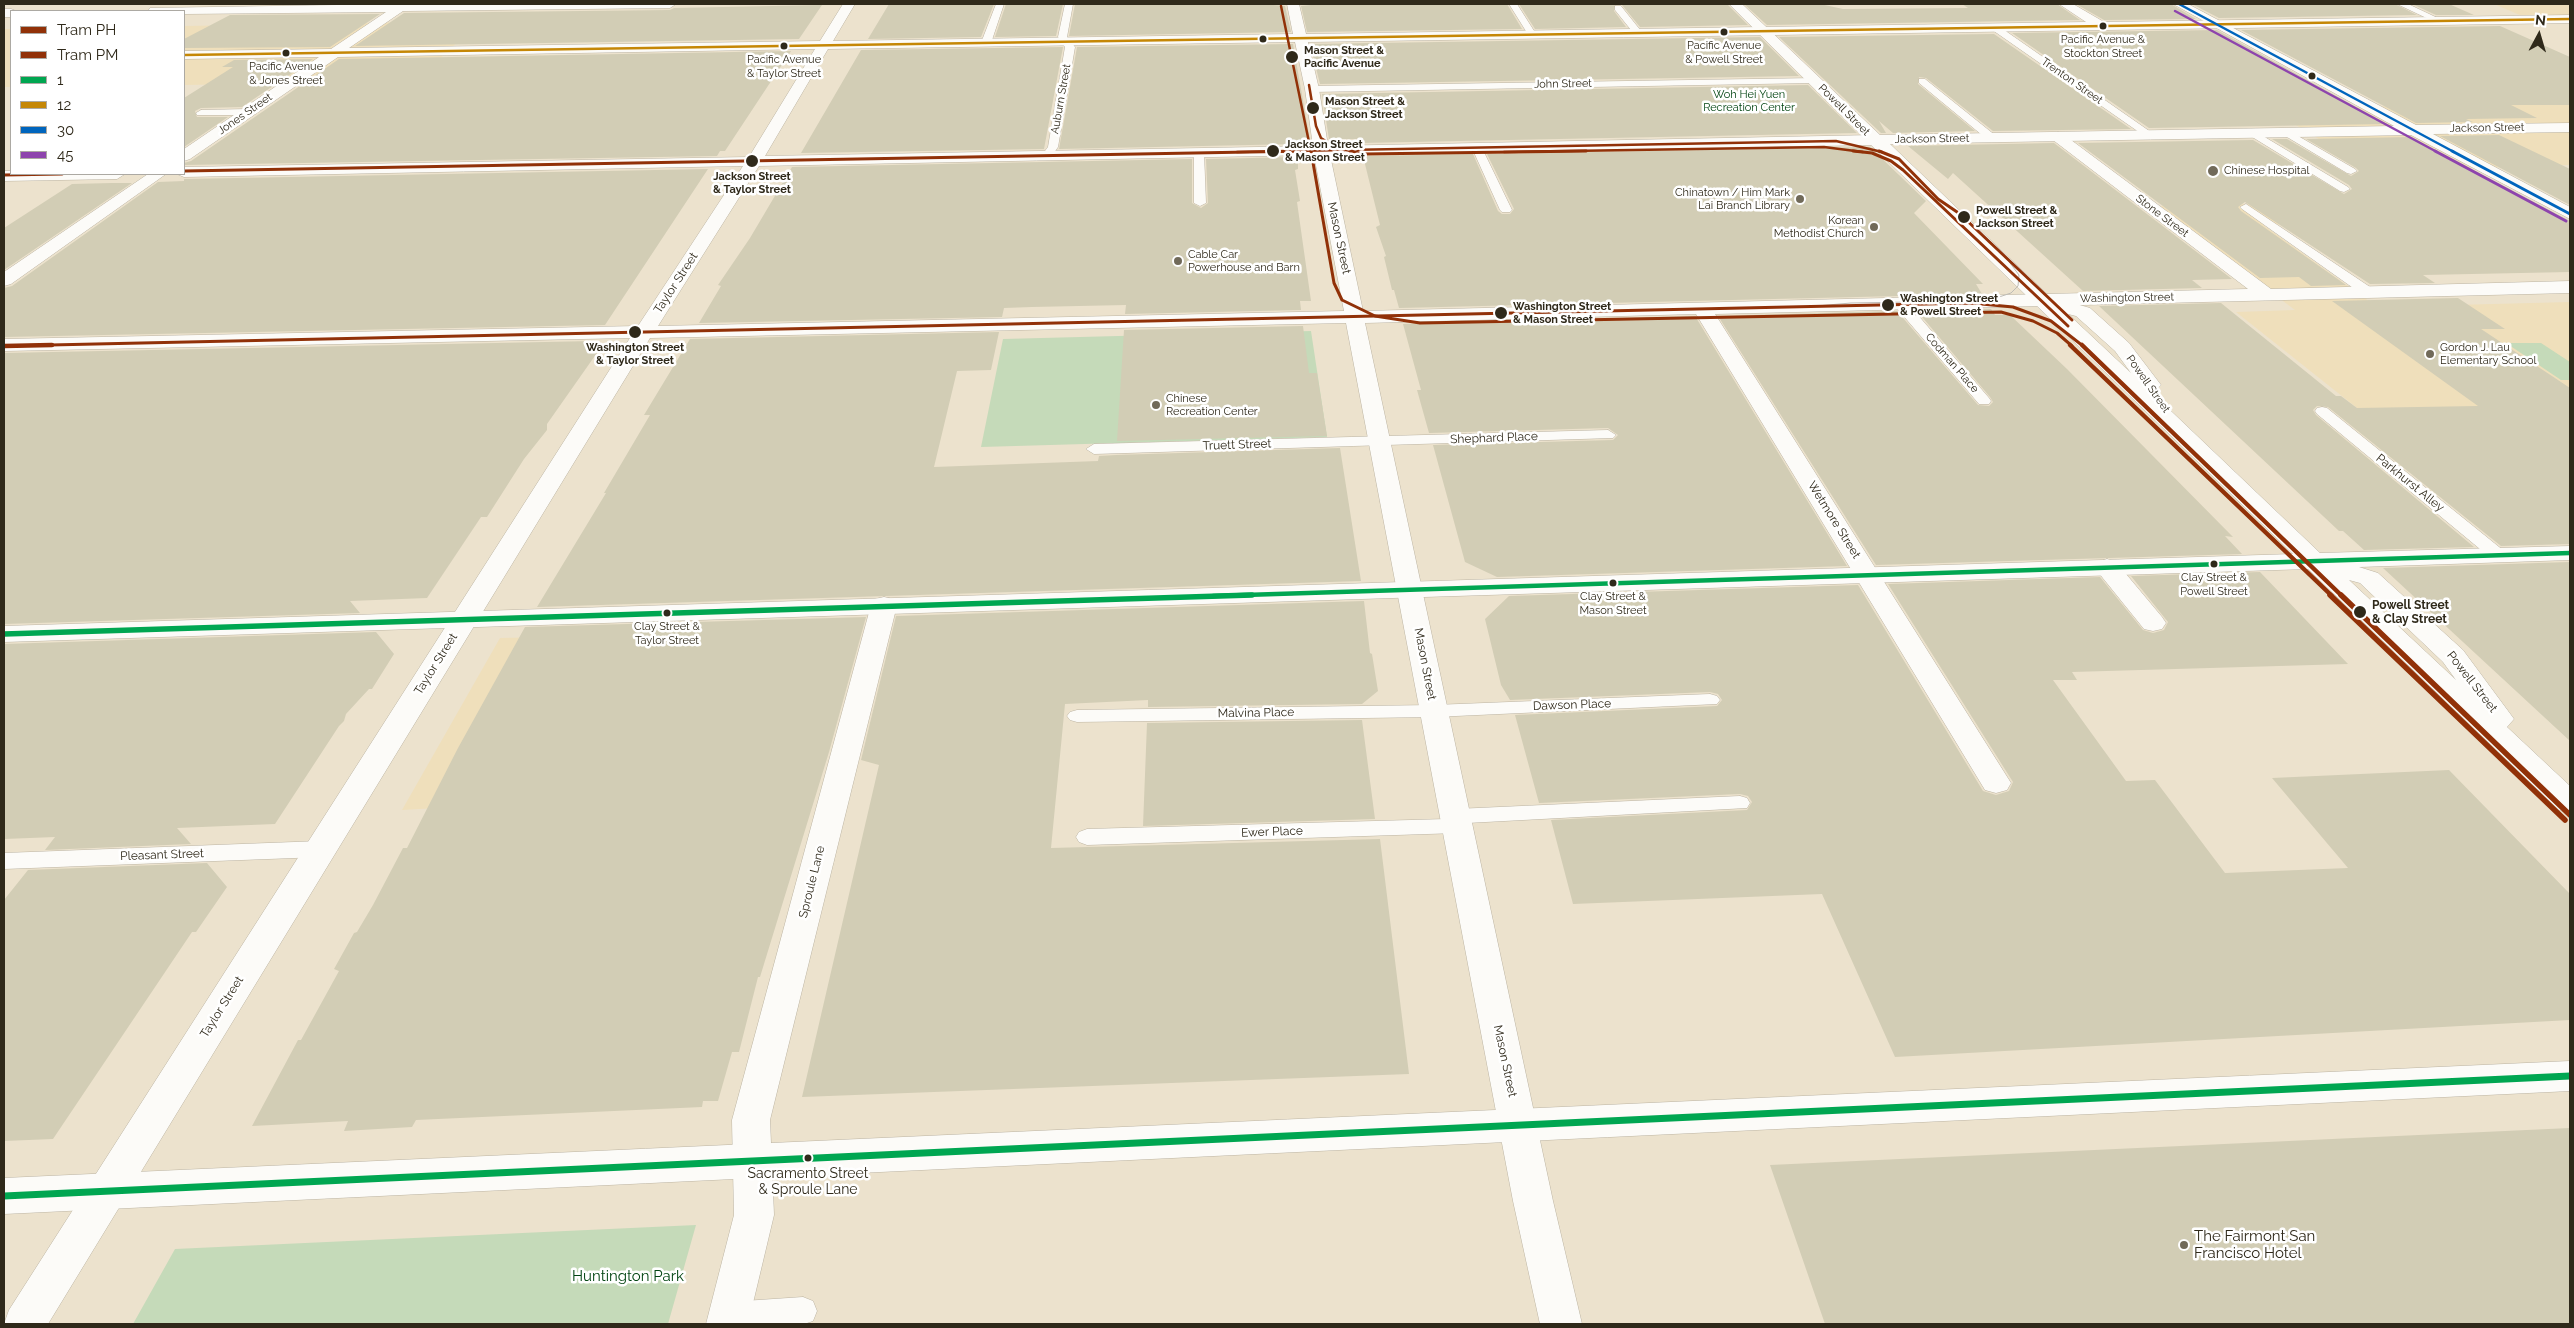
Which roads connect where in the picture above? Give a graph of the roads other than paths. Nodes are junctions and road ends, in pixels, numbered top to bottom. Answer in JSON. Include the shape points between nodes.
{"nodes":[{"id":1,"x":670,"y":4,"type":"edge"},
{"id":2,"x":849,"y":4,"type":"edge"},
{"id":3,"x":1000,"y":4,"type":"edge"},
{"id":4,"x":1069,"y":4,"type":"edge"},
{"id":5,"x":1293,"y":4,"type":"edge"},
{"id":6,"x":1513,"y":4,"type":"edge"},
{"id":7,"x":1735,"y":4,"type":"edge"},
{"id":8,"x":2065,"y":4,"type":"edge"},
{"id":9,"x":2179,"y":4,"type":"edge"},
{"id":10,"x":2401,"y":4,"type":"edge"},
{"id":11,"x":402,"y":6,"type":"edge"},
{"id":12,"x":1618,"y":8,"type":"dead end"},
{"id":13,"x":185,"y":10,"type":"edge"},
{"id":14,"x":2570,"y":18,"type":"edge"},
{"id":15,"x":2440,"y":20,"type":"junction"},
{"id":16,"x":2216,"y":24,"type":"junction"},
{"id":17,"x":2100,"y":26,"type":"junction"},
{"id":18,"x":1994,"y":27,"type":"junction"},
{"id":19,"x":1763,"y":31,"type":"junction"},
{"id":20,"x":1638,"y":33,"type":"junction"},
{"id":21,"x":1532,"y":34,"type":"junction"},
{"id":22,"x":1300,"y":38,"type":"junction"},
{"id":23,"x":1068,"y":42,"type":"junction"},
{"id":24,"x":986,"y":43,"type":"junction"},
{"id":25,"x":823,"y":45,"type":"junction"},
{"id":26,"x":333,"y":53,"type":"junction"},
{"id":27,"x":185,"y":55,"type":"edge"},
{"id":28,"x":1814,"y":80,"type":"junction"},
{"id":29,"x":1922,"y":81,"type":"dead end"},
{"id":30,"x":1312,"y":89,"type":"junction"},
{"id":31,"x":248,"y":112,"type":"junction"},
{"id":32,"x":201,"y":113,"type":"dead end"},
{"id":33,"x":2570,"y":127,"type":"edge"},
{"id":34,"x":2413,"y":129,"type":"junction"},
{"id":35,"x":2286,"y":132,"type":"junction"},
{"id":36,"x":2253,"y":133,"type":"junction"},
{"id":37,"x":2150,"y":135,"type":"junction"},
{"id":38,"x":2058,"y":137,"type":"junction"},
{"id":39,"x":1992,"y":138,"type":"junction"},
{"id":40,"x":1874,"y":140,"type":"junction"},
{"id":41,"x":1477,"y":148,"type":"junction"},
{"id":42,"x":1320,"y":150,"type":"junction"},
{"id":43,"x":1199,"y":153,"type":"junction"},
{"id":44,"x":185,"y":155,"type":"edge"},
{"id":45,"x":1047,"y":155,"type":"junction"},
{"id":46,"x":754,"y":162,"type":"junction"},
{"id":47,"x":2351,"y":171,"type":"dead end"},
{"id":48,"x":185,"y":172,"type":"edge"},
{"id":49,"x":60,"y":175,"type":"edge"},
{"id":50,"x":157,"y":175,"type":"edge"},
{"id":51,"x":4,"y":176,"type":"edge"},
{"id":52,"x":2344,"y":189,"type":"dead end"},
{"id":53,"x":1200,"y":203,"type":"dead end"},
{"id":54,"x":2246,"y":207,"type":"dead end"},
{"id":55,"x":1506,"y":210,"type":"dead end"},
{"id":56,"x":2570,"y":214,"type":"edge"},
{"id":57,"x":4,"y":280,"type":"edge"},
{"id":58,"x":2570,"y":287,"type":"edge"},
{"id":59,"x":2368,"y":292,"type":"junction"},
{"id":60,"x":2266,"y":294,"type":"junction"},
{"id":61,"x":2040,"y":300,"type":"junction"},
{"id":62,"x":1900,"y":303,"type":"junction"},
{"id":63,"x":1702,"y":308,"type":"junction"},
{"id":64,"x":1355,"y":317,"type":"junction"},
{"id":65,"x":644,"y":332,"type":"junction"},
{"id":66,"x":4,"y":345,"type":"edge"},
{"id":67,"x":1984,"y":401,"type":"dead end"},
{"id":68,"x":2322,"y":411,"type":"dead end"},
{"id":69,"x":1608,"y":435,"type":"dead end"},
{"id":70,"x":1380,"y":441,"type":"junction"},
{"id":71,"x":1094,"y":449,"type":"dead end"},
{"id":72,"x":2570,"y":553,"type":"edge"},
{"id":73,"x":2498,"y":556,"type":"junction"},
{"id":74,"x":2314,"y":561,"type":"junction"},
{"id":75,"x":2108,"y":567,"type":"junction"},
{"id":76,"x":1869,"y":575,"type":"junction"},
{"id":77,"x":1410,"y":590,"type":"junction"},
{"id":78,"x":884,"y":605,"type":"junction"},
{"id":79,"x":464,"y":620,"type":"junction"},
{"id":80,"x":2153,"y":623,"type":"dead end"},
{"id":81,"x":4,"y":634,"type":"edge"},
{"id":82,"x":1710,"y":700,"type":"dead end"},
{"id":83,"x":1434,"y":711,"type":"junction"},
{"id":84,"x":1077,"y":716,"type":"dead end"},
{"id":85,"x":1996,"y":783,"type":"dead end"},
{"id":86,"x":1740,"y":802,"type":"dead end"},
{"id":87,"x":2570,"y":803,"type":"edge"},
{"id":88,"x":1457,"y":821,"type":"junction"},
{"id":89,"x":1087,"y":837,"type":"dead end"},
{"id":90,"x":321,"y":849,"type":"junction"},
{"id":91,"x":4,"y":861,"type":"edge"},
{"id":92,"x":2570,"y":1076,"type":"edge"},
{"id":93,"x":1518,"y":1125,"type":"junction"},
{"id":94,"x":753,"y":1160,"type":"junction"},
{"id":95,"x":107,"y":1190,"type":"junction"},
{"id":96,"x":4,"y":1196,"type":"edge"},
{"id":97,"x":803,"y":1311,"type":"dead end"},
{"id":98,"x":728,"y":1320,"type":"edge"},
{"id":99,"x":24,"y":1324,"type":"edge"},
{"id":100,"x":1561,"y":1324,"type":"edge"}],
"edges":[{"from":1,"to":11,"type":"street"},
{"from":2,"to":25,"type":"street","name":"Taylor Street"},
{"from":3,"to":24,"type":"lane"},
{"from":4,"to":23,"type":"lane","name":"Auburn Street","via":[[1062,37]]},
{"from":5,"to":22,"type":"street","name":"Mason Street"},
{"from":6,"to":21,"type":"lane"},
{"from":7,"to":19,"type":"street","name":"Powell Street"},
{"from":8,"to":17,"type":"street"},
{"from":9,"to":16,"type":"street"},
{"from":10,"to":15,"type":"lane"},
{"from":11,"to":13,"type":"street"},
{"from":11,"to":26,"type":"street","name":"Jones Street"},
{"from":12,"to":20,"type":"lane"},
{"from":14,"to":15,"type":"street"},
{"from":15,"to":16,"type":"street"},
{"from":16,"to":17,"type":"street"},
{"from":16,"to":34,"type":"street"},
{"from":17,"to":18,"type":"street"},
{"from":18,"to":19,"type":"street"},
{"from":18,"to":37,"type":"lane","name":"Trenton Street"},
{"from":19,"to":20,"type":"street"},
{"from":19,"to":28,"type":"street","name":"Powell Street"},
{"from":20,"to":21,"type":"street"},
{"from":21,"to":22,"type":"street"},
{"from":22,"to":23,"type":"street"},
{"from":22,"to":30,"type":"street","name":"Mason Street"},
{"from":23,"to":24,"type":"street"},
{"from":23,"to":45,"type":"lane","name":"Auburn Street","via":[[1070,47],[1053,147]]},
{"from":24,"to":25,"type":"street"},
{"from":25,"to":26,"type":"street"},
{"from":25,"to":46,"type":"street","name":"Taylor Street"},
{"from":26,"to":27,"type":"street"},
{"from":26,"to":31,"type":"street","name":"Jones Street"},
{"from":28,"to":30,"type":"lane","name":"John Street"},
{"from":28,"to":40,"type":"street","name":"Powell Street"},
{"from":29,"to":39,"type":"lane"},
{"from":30,"to":42,"type":"street","name":"Mason Street"},
{"from":31,"to":32,"type":"lane"},
{"from":31,"to":44,"type":"street","name":"Jones Street"},
{"from":33,"to":34,"type":"street","name":"Jackson Street"},
{"from":34,"to":35,"type":"street","name":"Jackson Street"},
{"from":34,"to":56,"type":"street"},
{"from":35,"to":36,"type":"street","name":"Jackson Street"},
{"from":35,"to":47,"type":"lane"},
{"from":36,"to":37,"type":"street","name":"Jackson Street"},
{"from":36,"to":52,"type":"lane"},
{"from":37,"to":38,"type":"street","name":"Jackson Street"},
{"from":38,"to":39,"type":"street","name":"Jackson Street"},
{"from":38,"to":60,"type":"street","name":"Stone Street"},
{"from":39,"to":40,"type":"street","name":"Jackson Street"},
{"from":40,"to":41,"type":"street","name":"Jackson Street"},
{"from":40,"to":61,"type":"street","name":"Powell Street"},
{"from":41,"to":42,"type":"street","name":"Jackson Street"},
{"from":41,"to":55,"type":"lane"},
{"from":42,"to":43,"type":"street","name":"Jackson Street"},
{"from":42,"to":64,"type":"street","name":"Mason Street"},
{"from":43,"to":45,"type":"street","name":"Jackson Street"},
{"from":43,"to":53,"type":"lane"},
{"from":45,"to":46,"type":"street","name":"Jackson Street"},
{"from":46,"to":48,"type":"street","name":"Jackson Street"},
{"from":46,"to":65,"type":"street","name":"Taylor Street"},
{"from":49,"to":51,"type":"street"},
{"from":50,"to":57,"type":"street"},
{"from":54,"to":59,"type":"lane"},
{"from":58,"to":59,"type":"street","name":"Washington Street"},
{"from":59,"to":60,"type":"street","name":"Washington Street"},
{"from":60,"to":61,"type":"street","name":"Washington Street"},
{"from":61,"to":62,"type":"street","name":"Washington Street"},
{"from":61,"to":74,"type":"street","name":"Powell Street","via":[[2177,427]]},
{"from":62,"to":63,"type":"street","name":"Washington Street"},
{"from":62,"to":67,"type":"lane","name":"Codman Place"},
{"from":63,"to":64,"type":"street","name":"Washington Street"},
{"from":63,"to":76,"type":"street","name":"Wetmore Street"},
{"from":64,"to":65,"type":"street","name":"Washington Street"},
{"from":64,"to":70,"type":"street","name":"Mason Street"},
{"from":65,"to":66,"type":"street","name":"Washington Street"},
{"from":65,"to":79,"type":"street","name":"Taylor Street"},
{"from":68,"to":73,"type":"lane","name":"Parkhurst Alley"},
{"from":69,"to":70,"type":"lane","name":"Shephard Place"},
{"from":70,"to":71,"type":"lane","name":"Truett Street"},
{"from":70,"to":77,"type":"street","name":"Mason Street"},
{"from":72,"to":73,"type":"street"},
{"from":73,"to":74,"type":"street"},
{"from":74,"to":75,"type":"street"},
{"from":74,"to":87,"type":"street","name":"Powell Street"},
{"from":75,"to":76,"type":"street"},
{"from":75,"to":80,"type":"street"},
{"from":76,"to":77,"type":"street"},
{"from":76,"to":85,"type":"street","name":"Wetmore Street"},
{"from":77,"to":78,"type":"street"},
{"from":77,"to":83,"type":"street","name":"Mason Street"},
{"from":78,"to":79,"type":"street"},
{"from":78,"to":94,"type":"street","name":"Sproule Lane","via":[[751,1120]]},
{"from":79,"to":81,"type":"street"},
{"from":79,"to":90,"type":"street","name":"Taylor Street"},
{"from":82,"to":83,"type":"lane","name":"Dawson Place"},
{"from":83,"to":84,"type":"lane","name":"Malvina Place"},
{"from":83,"to":88,"type":"street","name":"Mason Street"},
{"from":86,"to":88,"type":"lane"},
{"from":88,"to":89,"type":"lane","name":"Ewer Place"},
{"from":88,"to":93,"type":"street","name":"Mason Street"},
{"from":90,"to":91,"type":"lane","name":"Pleasant Street"},
{"from":90,"to":95,"type":"street","name":"Taylor Street"},
{"from":92,"to":93,"type":"street"},
{"from":93,"to":94,"type":"street"},
{"from":93,"to":100,"type":"street","name":"Mason Street"},
{"from":94,"to":95,"type":"street"},
{"from":94,"to":98,"type":"street","name":"Sproule Lane","via":[[754,1215]]},
{"from":95,"to":96,"type":"street"},
{"from":95,"to":99,"type":"street","name":"Taylor Street"},
{"from":97,"to":98,"type":"lane"}]}
